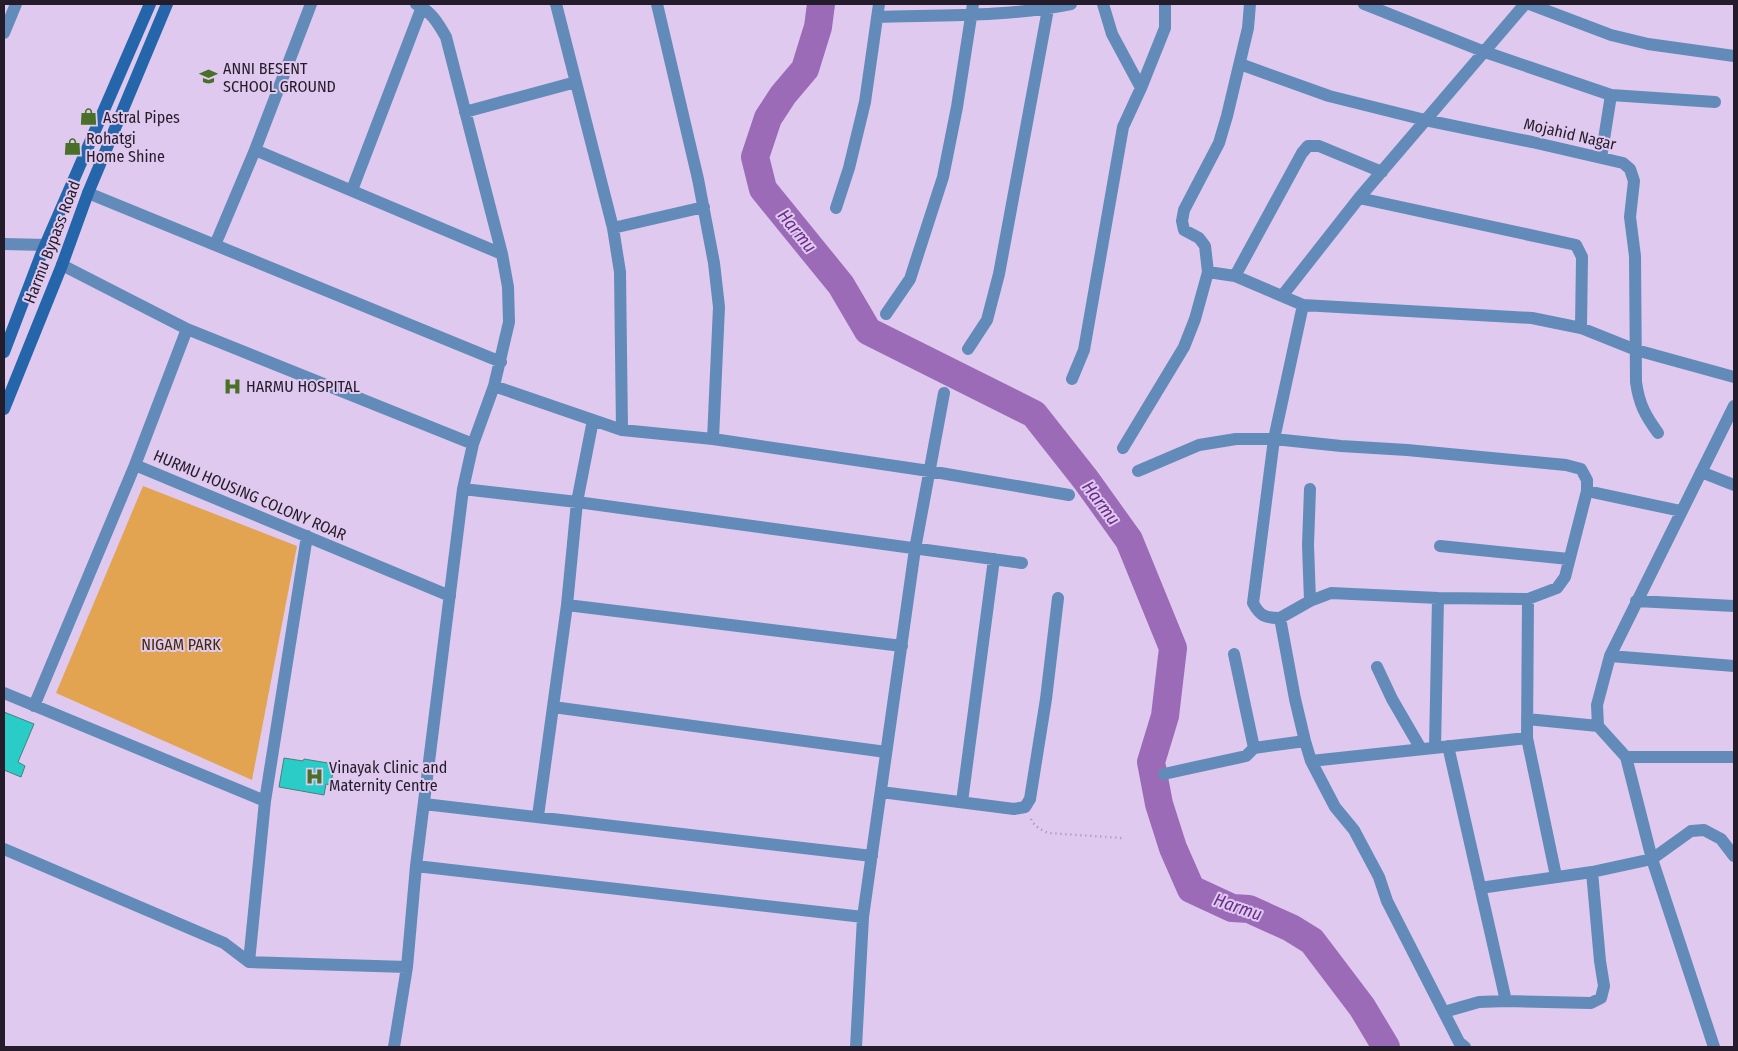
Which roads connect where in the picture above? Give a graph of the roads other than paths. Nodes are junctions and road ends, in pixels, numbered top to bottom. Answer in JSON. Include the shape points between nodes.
{"nodes":[{"id":1,"x":16,"y":4,"type":"edge"},
{"id":2,"x":150,"y":4,"type":"edge"},
{"id":3,"x":167,"y":4,"type":"edge"},
{"id":4,"x":311,"y":4,"type":"edge"},
{"id":5,"x":556,"y":4,"type":"edge"},
{"id":6,"x":658,"y":4,"type":"edge"},
{"id":7,"x":879,"y":4,"type":"edge"},
{"id":8,"x":1071,"y":4,"type":"edge"},
{"id":9,"x":1103,"y":4,"type":"edge"},
{"id":10,"x":1165,"y":4,"type":"edge"},
{"id":11,"x":1250,"y":4,"type":"edge"},
{"id":12,"x":1364,"y":4,"type":"edge"},
{"id":13,"x":1527,"y":4,"type":"edge"},
{"id":14,"x":419,"y":5,"type":"edge"},
{"id":15,"x":972,"y":9,"type":"edge"},
{"id":16,"x":1048,"y":9,"type":"junction"},
{"id":17,"x":877,"y":17,"type":"junction"},
{"id":18,"x":4,"y":33,"type":"edge"},
{"id":19,"x":1485,"y":52,"type":"junction"},
{"id":20,"x":1734,"y":56,"type":"edge"},
{"id":21,"x":1240,"y":64,"type":"junction"},
{"id":22,"x":576,"y":82,"type":"junction"},
{"id":23,"x":1141,"y":88,"type":"junction"},
{"id":24,"x":1612,"y":95,"type":"junction"},
{"id":25,"x":1715,"y":102,"type":"dead end"},
{"id":26,"x":465,"y":112,"type":"junction"},
{"id":27,"x":1425,"y":120,"type":"junction"},
{"id":28,"x":254,"y":150,"type":"junction"},
{"id":29,"x":1601,"y":158,"type":"junction"},
{"id":30,"x":1382,"y":172,"type":"junction"},
{"id":31,"x":352,"y":190,"type":"junction"},
{"id":32,"x":88,"y":193,"type":"junction"},
{"id":33,"x":1359,"y":198,"type":"junction"},
{"id":34,"x":704,"y":207,"type":"junction"},
{"id":35,"x":836,"y":208,"type":"dead end"},
{"id":36,"x":612,"y":228,"type":"junction"},
{"id":37,"x":4,"y":244,"type":"edge"},
{"id":38,"x":46,"y":245,"type":"junction"},
{"id":39,"x":215,"y":245,"type":"junction"},
{"id":40,"x":502,"y":254,"type":"junction"},
{"id":41,"x":62,"y":265,"type":"junction"},
{"id":42,"x":1208,"y":272,"type":"junction"},
{"id":43,"x":1235,"y":276,"type":"junction"},
{"id":44,"x":1282,"y":296,"type":"junction"},
{"id":45,"x":1303,"y":305,"type":"junction"},
{"id":46,"x":886,"y":314,"type":"dead end"},
{"id":47,"x":1581,"y":328,"type":"junction"},
{"id":48,"x":187,"y":329,"type":"junction"},
{"id":49,"x":968,"y":349,"type":"dead end"},
{"id":50,"x":1636,"y":350,"type":"junction"},
{"id":51,"x":4,"y":352,"type":"edge"},
{"id":52,"x":501,"y":362,"type":"junction"},
{"id":53,"x":1734,"y":377,"type":"edge"},
{"id":54,"x":1072,"y":379,"type":"dead end"},
{"id":55,"x":494,"y":386,"type":"junction"},
{"id":56,"x":944,"y":393,"type":"dead end"},
{"id":57,"x":1734,"y":406,"type":"edge"},
{"id":58,"x":4,"y":410,"type":"edge"},
{"id":59,"x":593,"y":420,"type":"junction"},
{"id":60,"x":622,"y":430,"type":"junction"},
{"id":61,"x":1658,"y":433,"type":"dead end"},
{"id":62,"x":713,"y":439,"type":"junction"},
{"id":63,"x":1274,"y":439,"type":"junction"},
{"id":64,"x":473,"y":444,"type":"junction"},
{"id":65,"x":1123,"y":448,"type":"dead end"},
{"id":66,"x":135,"y":465,"type":"junction"},
{"id":67,"x":929,"y":471,"type":"junction"},
{"id":68,"x":1138,"y":471,"type":"dead end"},
{"id":69,"x":1701,"y":472,"type":"junction"},
{"id":70,"x":1734,"y":485,"type":"edge"},
{"id":71,"x":463,"y":489,"type":"junction"},
{"id":72,"x":1310,"y":489,"type":"dead end"},
{"id":73,"x":1587,"y":491,"type":"junction"},
{"id":74,"x":1069,"y":494,"type":"dead end"},
{"id":75,"x":577,"y":502,"type":"junction"},
{"id":76,"x":1681,"y":511,"type":"junction"},
{"id":77,"x":307,"y":536,"type":"junction"},
{"id":78,"x":1440,"y":546,"type":"dead end"},
{"id":79,"x":915,"y":549,"type":"junction"},
{"id":80,"x":994,"y":559,"type":"junction"},
{"id":81,"x":1569,"y":559,"type":"junction"},
{"id":82,"x":1022,"y":563,"type":"dead end"},
{"id":83,"x":450,"y":596,"type":"junction"},
{"id":84,"x":1058,"y":598,"type":"dead end"},
{"id":85,"x":1438,"y":598,"type":"junction"},
{"id":86,"x":1528,"y":599,"type":"junction"},
{"id":87,"x":1310,"y":601,"type":"junction"},
{"id":88,"x":1636,"y":601,"type":"junction"},
{"id":89,"x":567,"y":606,"type":"junction"},
{"id":90,"x":1734,"y":606,"type":"edge"},
{"id":91,"x":1280,"y":618,"type":"junction"},
{"id":92,"x":902,"y":646,"type":"junction"},
{"id":93,"x":1234,"y":654,"type":"dead end"},
{"id":94,"x":1610,"y":656,"type":"junction"},
{"id":95,"x":1734,"y":666,"type":"edge"},
{"id":96,"x":1377,"y":667,"type":"dead end"},
{"id":97,"x":4,"y":693,"type":"edge"},
{"id":98,"x":34,"y":706,"type":"junction"},
{"id":99,"x":553,"y":707,"type":"junction"},
{"id":100,"x":1527,"y":719,"type":"junction"},
{"id":101,"x":1598,"y":726,"type":"junction"},
{"id":102,"x":1527,"y":738,"type":"junction"},
{"id":103,"x":1305,"y":741,"type":"junction"},
{"id":104,"x":1448,"y":746,"type":"junction"},
{"id":105,"x":1254,"y":748,"type":"junction"},
{"id":106,"x":1435,"y":748,"type":"junction"},
{"id":107,"x":1421,"y":749,"type":"junction"},
{"id":108,"x":886,"y":752,"type":"junction"},
{"id":109,"x":1734,"y":757,"type":"edge"},
{"id":110,"x":1626,"y":758,"type":"junction"},
{"id":111,"x":1312,"y":761,"type":"junction"},
{"id":112,"x":1164,"y":774,"type":"dead end"},
{"id":113,"x":881,"y":792,"type":"junction"},
{"id":114,"x":265,"y":801,"type":"junction"},
{"id":115,"x":962,"y":802,"type":"junction"},
{"id":116,"x":424,"y":804,"type":"junction"},
{"id":117,"x":538,"y":816,"type":"junction"},
{"id":118,"x":4,"y":849,"type":"edge"},
{"id":119,"x":872,"y":856,"type":"junction"},
{"id":120,"x":1734,"y":856,"type":"edge"},
{"id":121,"x":1652,"y":859,"type":"junction"},
{"id":122,"x":416,"y":866,"type":"junction"},
{"id":123,"x":1592,"y":872,"type":"junction"},
{"id":124,"x":1556,"y":876,"type":"junction"},
{"id":125,"x":1480,"y":888,"type":"junction"},
{"id":126,"x":863,"y":917,"type":"junction"},
{"id":127,"x":249,"y":962,"type":"junction"},
{"id":128,"x":407,"y":967,"type":"junction"},
{"id":129,"x":1506,"y":1001,"type":"junction"},
{"id":130,"x":1444,"y":1012,"type":"junction"},
{"id":131,"x":394,"y":1047,"type":"edge"},
{"id":132,"x":856,"y":1047,"type":"edge"},
{"id":133,"x":1465,"y":1047,"type":"edge"},
{"id":134,"x":1714,"y":1047,"type":"edge"}],
"edges":[{"from":1,"to":18,"type":"street"},
{"from":2,"to":38,"type":"main road","name":"Harmu Bypass Road"},
{"from":3,"to":32,"type":"main road","name":"Harmu Bypass Road"},
{"from":4,"to":28,"type":"street"},
{"from":5,"to":22,"type":"street"},
{"from":6,"to":34,"type":"street"},
{"from":7,"to":17,"type":"street"},
{"from":8,"to":16,"type":"street"},
{"from":9,"to":23,"type":"street","via":[[1112,34]]},
{"from":10,"to":23,"type":"street","via":[[1165,28]]},
{"from":11,"to":21,"type":"street"},
{"from":12,"to":19,"type":"street"},
{"from":13,"to":19,"type":"street"},
{"from":13,"to":20,"type":"street","via":[[1612,35],[1648,44]]},
{"from":14,"to":26,"type":"street","via":[[435,17],[446,38]]},
{"from":14,"to":31,"type":"street"},
{"from":15,"to":16,"type":"street"},
{"from":15,"to":17,"type":"street"},
{"from":15,"to":46,"type":"street","via":[[943,177],[910,279]]},
{"from":16,"to":49,"type":"street","via":[[999,274],[986,320]]},
{"from":17,"to":35,"type":"street","via":[[865,102]]},
{"from":19,"to":24,"type":"street"},
{"from":19,"to":27,"type":"street"},
{"from":21,"to":27,"type":"street","name":"Mojahid Nagar","via":[[1329,96]]},
{"from":21,"to":42,"type":"street","via":[[1219,143],[1184,210],[1182,221],[1184,230],[1199,238],[1205,246]]},
{"from":22,"to":26,"type":"street"},
{"from":22,"to":36,"type":"street"},
{"from":23,"to":54,"type":"street","via":[[1123,127],[1084,350]]},
{"from":24,"to":25,"type":"street"},
{"from":24,"to":29,"type":"street"},
{"from":26,"to":40,"type":"street"},
{"from":27,"to":29,"type":"street","name":"Mojahid Nagar"},
{"from":27,"to":30,"type":"street"},
{"from":28,"to":31,"type":"street"},
{"from":28,"to":39,"type":"street"},
{"from":29,"to":50,"type":"street","name":"Mojahid Nagar","via":[[1623,163],[1630,169],[1634,181],[1630,218],[1635,256]]},
{"from":30,"to":33,"type":"street"},
{"from":30,"to":43,"type":"street","via":[[1319,146],[1308,146]]},
{"from":31,"to":40,"type":"street"},
{"from":32,"to":39,"type":"street"},
{"from":32,"to":41,"type":"main road","name":"Harmu Bypass Road"},
{"from":33,"to":44,"type":"street"},
{"from":33,"to":47,"type":"street","via":[[1576,245],[1582,257]]},
{"from":34,"to":36,"type":"street"},
{"from":34,"to":62,"type":"street","via":[[719,307]]},
{"from":36,"to":60,"type":"street","via":[[620,272]]},
{"from":37,"to":38,"type":"street"},
{"from":38,"to":51,"type":"main road","name":"Harmu Bypass Road"},
{"from":39,"to":52,"type":"street"},
{"from":40,"to":52,"type":"street","via":[[508,286],[509,322]]},
{"from":41,"to":48,"type":"street"},
{"from":41,"to":58,"type":"main road","name":"Harmu Bypass Road"},
{"from":42,"to":43,"type":"street"},
{"from":42,"to":65,"type":"street","via":[[1184,347]]},
{"from":43,"to":44,"type":"street"},
{"from":44,"to":45,"type":"street"},
{"from":45,"to":47,"type":"street","via":[[1532,318]]},
{"from":45,"to":63,"type":"street"},
{"from":47,"to":50,"type":"street"},
{"from":48,"to":64,"type":"street"},
{"from":48,"to":66,"type":"street","name":"HURMU HOUSING COLONY ROAR"},
{"from":50,"to":53,"type":"street"},
{"from":50,"to":61,"type":"street","name":"Mojahid Nagar","via":[[1638,398]]},
{"from":52,"to":55,"type":"street"},
{"from":55,"to":59,"type":"street"},
{"from":55,"to":64,"type":"street"},
{"from":56,"to":67,"type":"street"},
{"from":57,"to":69,"type":"street"},
{"from":59,"to":60,"type":"street"},
{"from":59,"to":75,"type":"street"},
{"from":60,"to":62,"type":"street"},
{"from":62,"to":67,"type":"street"},
{"from":63,"to":68,"type":"street","via":[[1236,439],[1199,445]]},
{"from":63,"to":73,"type":"street","via":[[1566,465],[1580,469],[1587,480]]},
{"from":63,"to":91,"type":"street","via":[[1253,603],[1265,618]]},
{"from":64,"to":71,"type":"street"},
{"from":66,"to":77,"type":"street","name":"HURMU HOUSING COLONY ROAR"},
{"from":66,"to":98,"type":"street"},
{"from":67,"to":74,"type":"street"},
{"from":67,"to":79,"type":"street"},
{"from":69,"to":70,"type":"street"},
{"from":69,"to":76,"type":"street"},
{"from":71,"to":75,"type":"street"},
{"from":71,"to":83,"type":"street"},
{"from":72,"to":87,"type":"street"},
{"from":73,"to":76,"type":"street"},
{"from":73,"to":81,"type":"street"},
{"from":75,"to":79,"type":"street"},
{"from":75,"to":89,"type":"street"},
{"from":76,"to":88,"type":"street"},
{"from":77,"to":83,"type":"street","name":"HURMU HOUSING COLONY ROAR"},
{"from":77,"to":114,"type":"street"},
{"from":78,"to":81,"type":"street"},
{"from":79,"to":80,"type":"street"},
{"from":79,"to":92,"type":"street"},
{"from":80,"to":82,"type":"street"},
{"from":80,"to":115,"type":"street"},
{"from":81,"to":86,"type":"street","via":[[1565,577],[1556,588]]},
{"from":83,"to":116,"type":"street"},
{"from":84,"to":115,"type":"street","via":[[1030,799],[1025,807],[1014,809]]},
{"from":85,"to":86,"type":"street"},
{"from":85,"to":87,"type":"street","via":[[1331,593]]},
{"from":85,"to":106,"type":"street"},
{"from":86,"to":100,"type":"street"},
{"from":87,"to":91,"type":"street"},
{"from":88,"to":90,"type":"street"},
{"from":88,"to":94,"type":"street"},
{"from":89,"to":92,"type":"street"},
{"from":89,"to":99,"type":"street"},
{"from":91,"to":103,"type":"street"},
{"from":92,"to":108,"type":"street"},
{"from":93,"to":105,"type":"street"},
{"from":94,"to":95,"type":"street"},
{"from":94,"to":101,"type":"street","via":[[1597,705]]},
{"from":96,"to":107,"type":"street"},
{"from":97,"to":98,"type":"street"},
{"from":98,"to":114,"type":"street"},
{"from":99,"to":108,"type":"street"},
{"from":99,"to":117,"type":"street"},
{"from":100,"to":101,"type":"street"},
{"from":100,"to":102,"type":"street"},
{"from":101,"to":110,"type":"street"},
{"from":102,"to":104,"type":"street"},
{"from":102,"to":124,"type":"street"},
{"from":103,"to":105,"type":"street"},
{"from":103,"to":111,"type":"street"},
{"from":104,"to":106,"type":"street"},
{"from":104,"to":125,"type":"street"},
{"from":105,"to":112,"type":"street","via":[[1246,756]]},
{"from":106,"to":107,"type":"street"},
{"from":107,"to":111,"type":"street"},
{"from":108,"to":113,"type":"street"},
{"from":109,"to":110,"type":"street"},
{"from":110,"to":121,"type":"street"},
{"from":111,"to":130,"type":"street","via":[[1335,807],[1354,830]]},
{"from":113,"to":115,"type":"street"},
{"from":113,"to":119,"type":"street"},
{"from":114,"to":127,"type":"street"},
{"from":116,"to":117,"type":"street"},
{"from":116,"to":122,"type":"street"},
{"from":117,"to":119,"type":"street"},
{"from":118,"to":127,"type":"street","via":[[224,943]]},
{"from":119,"to":126,"type":"street"},
{"from":120,"to":121,"type":"street","via":[[1721,839],[1704,830],[1691,831]]},
{"from":121,"to":123,"type":"street"},
{"from":121,"to":134,"type":"street"},
{"from":122,"to":126,"type":"street"},
{"from":122,"to":128,"type":"street"},
{"from":123,"to":124,"type":"street"},
{"from":123,"to":129,"type":"street","via":[[1604,986],[1602,998],[1591,1003]]},
{"from":124,"to":125,"type":"street"},
{"from":125,"to":129,"type":"street"},
{"from":126,"to":132,"type":"street"},
{"from":127,"to":128,"type":"street"},
{"from":128,"to":131,"type":"street"},
{"from":129,"to":130,"type":"street","via":[[1479,1002]]},
{"from":130,"to":133,"type":"street","via":[[1459,1042]]}]}
